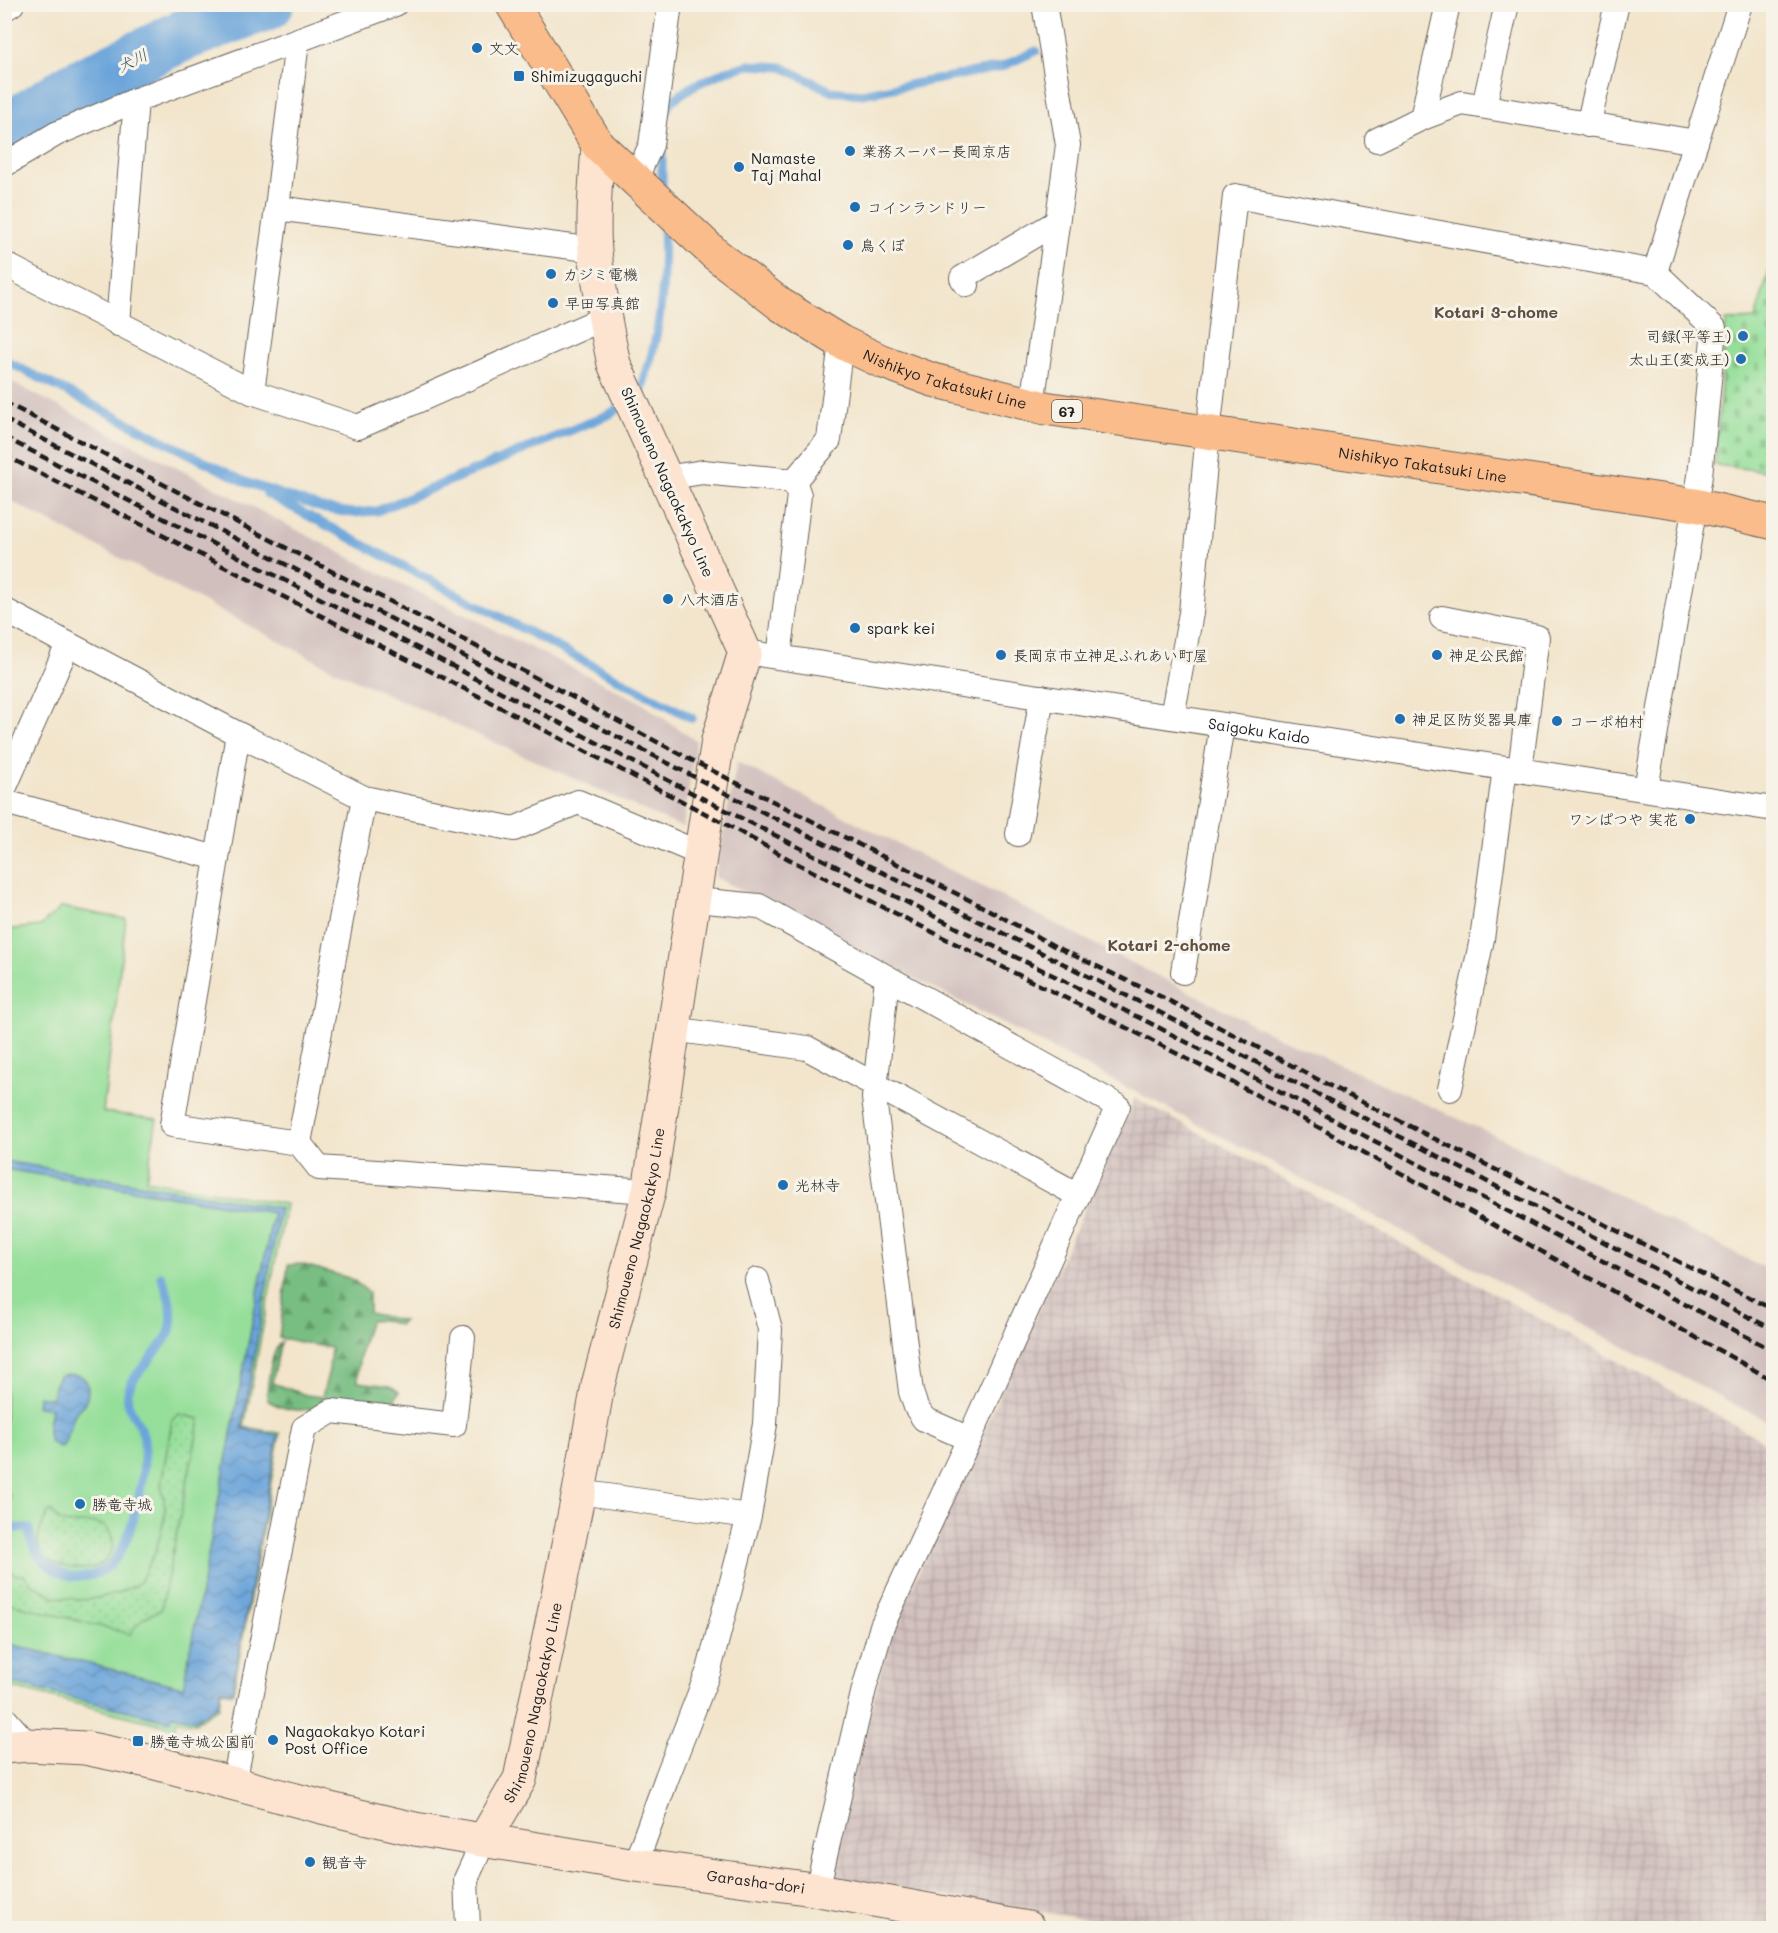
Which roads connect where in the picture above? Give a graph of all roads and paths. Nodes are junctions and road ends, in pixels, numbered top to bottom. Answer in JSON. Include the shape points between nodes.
{"nodes":[{"id":1,"x":12,"y":4,"type":"edge"},
{"id":2,"x":395,"y":4,"type":"edge"},
{"id":3,"x":512,"y":4,"type":"edge"},
{"id":4,"x":670,"y":4,"type":"edge"},
{"id":5,"x":1044,"y":4,"type":"edge"},
{"id":6,"x":1448,"y":4,"type":"edge"},
{"id":7,"x":1507,"y":4,"type":"edge"},
{"id":8,"x":1617,"y":4,"type":"edge"},
{"id":9,"x":1740,"y":4,"type":"edge"},
{"id":10,"x":4,"y":9,"type":"edge"},
{"id":11,"x":297,"y":41,"type":"junction"},
{"id":12,"x":136,"y":100,"type":"junction"},
{"id":13,"x":1484,"y":106,"type":"junction"},
{"id":14,"x":1422,"y":118,"type":"junction"},
{"id":15,"x":1588,"y":125,"type":"junction"},
{"id":16,"x":1377,"y":140,"type":"dead end"},
{"id":17,"x":1696,"y":142,"type":"junction"},
{"id":18,"x":598,"y":146,"type":"junction"},
{"id":19,"x":4,"y":165,"type":"edge"},
{"id":20,"x":635,"y":180,"type":"junction"},
{"id":21,"x":277,"y":208,"type":"junction"},
{"id":22,"x":1057,"y":222,"type":"junction"},
{"id":23,"x":595,"y":250,"type":"junction"},
{"id":24,"x":4,"y":264,"type":"edge"},
{"id":25,"x":1655,"y":272,"type":"junction"},
{"id":26,"x":967,"y":285,"type":"dead end"},
{"id":27,"x":604,"y":318,"type":"junction"},
{"id":28,"x":118,"y":324,"type":"junction"},
{"id":29,"x":841,"y":342,"type":"junction"},
{"id":30,"x":252,"y":392,"type":"junction"},
{"id":31,"x":1032,"y":405,"type":"junction"},
{"id":32,"x":1208,"y":433,"type":"junction"},
{"id":33,"x":665,"y":478,"type":"junction"},
{"id":34,"x":794,"y":481,"type":"junction"},
{"id":35,"x":1695,"y":505,"type":"junction"},
{"id":36,"x":1773,"y":523,"type":"edge"},
{"id":37,"x":4,"y":610,"type":"edge"},
{"id":38,"x":1442,"y":618,"type":"dead end"},
{"id":39,"x":68,"y":644,"type":"junction"},
{"id":40,"x":745,"y":652,"type":"junction"},
{"id":41,"x":779,"y":657,"type":"junction"},
{"id":42,"x":1042,"y":697,"type":"junction"},
{"id":43,"x":1172,"y":717,"type":"junction"},
{"id":44,"x":1222,"y":725,"type":"junction"},
{"id":45,"x":238,"y":734,"type":"junction"},
{"id":46,"x":1512,"y":769,"type":"junction"},
{"id":47,"x":4,"y":789,"type":"edge"},
{"id":48,"x":1646,"y":789,"type":"junction"},
{"id":49,"x":364,"y":798,"type":"junction"},
{"id":50,"x":4,"y":802,"type":"edge"},
{"id":51,"x":1773,"y":809,"type":"edge"},
{"id":52,"x":1018,"y":834,"type":"dead end"},
{"id":53,"x":701,"y":854,"type":"junction"},
{"id":54,"x":217,"y":858,"type":"junction"},
{"id":55,"x":695,"y":900,"type":"junction"},
{"id":56,"x":1183,"y":972,"type":"dead end"},
{"id":57,"x":887,"y":978,"type":"junction"},
{"id":58,"x":673,"y":1029,"type":"junction"},
{"id":59,"x":876,"y":1085,"type":"junction"},
{"id":60,"x":1450,"y":1089,"type":"dead end"},
{"id":61,"x":299,"y":1143,"type":"junction"},
{"id":62,"x":649,"y":1191,"type":"junction"},
{"id":63,"x":1078,"y":1195,"type":"junction"},
{"id":64,"x":757,"y":1280,"type":"dead end"},
{"id":65,"x":463,"y":1338,"type":"dead end"},
{"id":66,"x":969,"y":1439,"type":"junction"},
{"id":67,"x":579,"y":1492,"type":"junction"},
{"id":68,"x":749,"y":1516,"type":"junction"},
{"id":69,"x":4,"y":1718,"type":"edge"},
{"id":70,"x":16,"y":1746,"type":"edge"},
{"id":71,"x":234,"y":1784,"type":"junction"},
{"id":72,"x":484,"y":1840,"type":"junction"},
{"id":73,"x":635,"y":1865,"type":"junction"},
{"id":74,"x":817,"y":1890,"type":"junction"},
{"id":75,"x":468,"y":1929,"type":"edge"},
{"id":76,"x":1028,"y":1929,"type":"edge"}],
"edges":[{"from":1,"to":10,"type":"street"},
{"from":2,"to":11,"type":"street"},
{"from":3,"to":18,"type":"main road","name":"Nishikyo Takatsuki Line","number":"67"},
{"from":4,"to":20,"type":"street","via":[[651,145]]},
{"from":5,"to":22,"type":"street","via":[[1068,145]]},
{"from":6,"to":14,"type":"street"},
{"from":7,"to":13,"type":"street"},
{"from":8,"to":15,"type":"street"},
{"from":9,"to":17,"type":"street"},
{"from":11,"to":12,"type":"street"},
{"from":11,"to":21,"type":"street"},
{"from":12,"to":19,"type":"street","via":[[56,134]]},
{"from":12,"to":28,"type":"street"},
{"from":13,"to":14,"type":"street","via":[[1462,103]]},
{"from":13,"to":15,"type":"street"},
{"from":14,"to":16,"type":"street"},
{"from":15,"to":17,"type":"street"},
{"from":17,"to":25,"type":"street"},
{"from":18,"to":20,"type":"main road","name":"Nishikyo Takatsuki Line","number":"67"},
{"from":18,"to":23,"type":"main road","name":"Shimoueno Nagaokakyo Line"},
{"from":20,"to":29,"type":"main road","name":"Nishikyo Takatsuki Line","number":"67","via":[[715,254],[781,305]]},
{"from":21,"to":23,"type":"street"},
{"from":21,"to":30,"type":"street"},
{"from":22,"to":26,"type":"street","via":[[963,278]]},
{"from":22,"to":31,"type":"street"},
{"from":23,"to":27,"type":"main road","name":"Shimoueno Nagaokakyo Line"},
{"from":24,"to":28,"type":"street"},
{"from":25,"to":32,"type":"street","via":[[1235,196]]},
{"from":25,"to":35,"type":"street","via":[[1714,328]]},
{"from":27,"to":30,"type":"street","via":[[358,427]]},
{"from":27,"to":33,"type":"main road","name":"Shimoueno Nagaokakyo Line","via":[[614,364]]},
{"from":28,"to":30,"type":"street"},
{"from":29,"to":31,"type":"main road","name":"Nishikyo Takatsuki Line","number":"67","via":[[933,380]]},
{"from":29,"to":34,"type":"street","via":[[829,440]]},
{"from":31,"to":32,"type":"main road","name":"Nishikyo Takatsuki Line","number":"67"},
{"from":32,"to":35,"type":"main road","name":"Nishikyo Takatsuki Line","number":"67"},
{"from":32,"to":43,"type":"street","via":[[1191,613]]},
{"from":33,"to":34,"type":"street","via":[[703,472]]},
{"from":33,"to":40,"type":"main road","name":"Shimoueno Nagaokakyo Line"},
{"from":34,"to":41,"type":"street","via":[[799,495]]},
{"from":35,"to":36,"type":"main road","name":"Nishikyo Takatsuki Line","number":"67"},
{"from":35,"to":48,"type":"street"},
{"from":37,"to":39,"type":"street"},
{"from":38,"to":46,"type":"street","via":[[1537,637]]},
{"from":39,"to":45,"type":"street"},
{"from":39,"to":47,"type":"street"},
{"from":40,"to":41,"type":"street","name":"Saigoku Kaido"},
{"from":40,"to":53,"type":"main road","name":"Shimoueno Nagaokakyo Line","via":[[718,740]]},
{"from":41,"to":42,"type":"street","name":"Saigoku Kaido"},
{"from":42,"to":43,"type":"street","name":"Saigoku Kaido"},
{"from":42,"to":52,"type":"street"},
{"from":43,"to":44,"type":"street","name":"Saigoku Kaido"},
{"from":44,"to":46,"type":"street","name":"Saigoku Kaido"},
{"from":44,"to":56,"type":"street"},
{"from":45,"to":49,"type":"street"},
{"from":45,"to":54,"type":"street"},
{"from":46,"to":48,"type":"street","name":"Saigoku Kaido"},
{"from":46,"to":60,"type":"street"},
{"from":48,"to":51,"type":"street","name":"Saigoku Kaido"},
{"from":49,"to":53,"type":"street","via":[[514,829],[578,802]]},
{"from":49,"to":61,"type":"street"},
{"from":50,"to":54,"type":"street"},
{"from":53,"to":55,"type":"main road","name":"Shimoueno Nagaokakyo Line"},
{"from":54,"to":61,"type":"street","via":[[172,1125]]},
{"from":55,"to":57,"type":"street","via":[[759,906]]},
{"from":55,"to":58,"type":"main road","name":"Shimoueno Nagaokakyo Line"},
{"from":57,"to":59,"type":"street"},
{"from":57,"to":63,"type":"street","via":[[1118,1106]]},
{"from":58,"to":59,"type":"street","via":[[807,1048]]},
{"from":58,"to":62,"type":"main road","name":"Shimoueno Nagaokakyo Line"},
{"from":59,"to":63,"type":"street"},
{"from":59,"to":66,"type":"street","via":[[874,1098],[911,1392],[924,1419]]},
{"from":61,"to":62,"type":"street","via":[[319,1168]]},
{"from":62,"to":67,"type":"main road","name":"Shimoueno Nagaokakyo Line","via":[[598,1385]]},
{"from":63,"to":66,"type":"street"},
{"from":64,"to":68,"type":"street","via":[[770,1329],[765,1424]]},
{"from":65,"to":71,"type":"street","via":[[454,1425],[332,1411],[304,1428]]},
{"from":66,"to":74,"type":"street","via":[[882,1626]]},
{"from":67,"to":68,"type":"street"},
{"from":67,"to":72,"type":"main road","name":"Shimoueno Nagaokakyo Line","via":[[520,1779]]},
{"from":68,"to":73,"type":"street","via":[[709,1670]]},
{"from":69,"to":70,"type":"street"},
{"from":70,"to":71,"type":"main road","via":[[85,1748]]},
{"from":71,"to":72,"type":"main road","via":[[415,1828]]},
{"from":72,"to":73,"type":"main road","name":"Garasha-dori"},
{"from":72,"to":75,"type":"street","via":[[466,1879]]},
{"from":73,"to":74,"type":"main road","name":"Garasha-dori"},
{"from":74,"to":76,"type":"main road","name":"Garasha-dori"}]}
